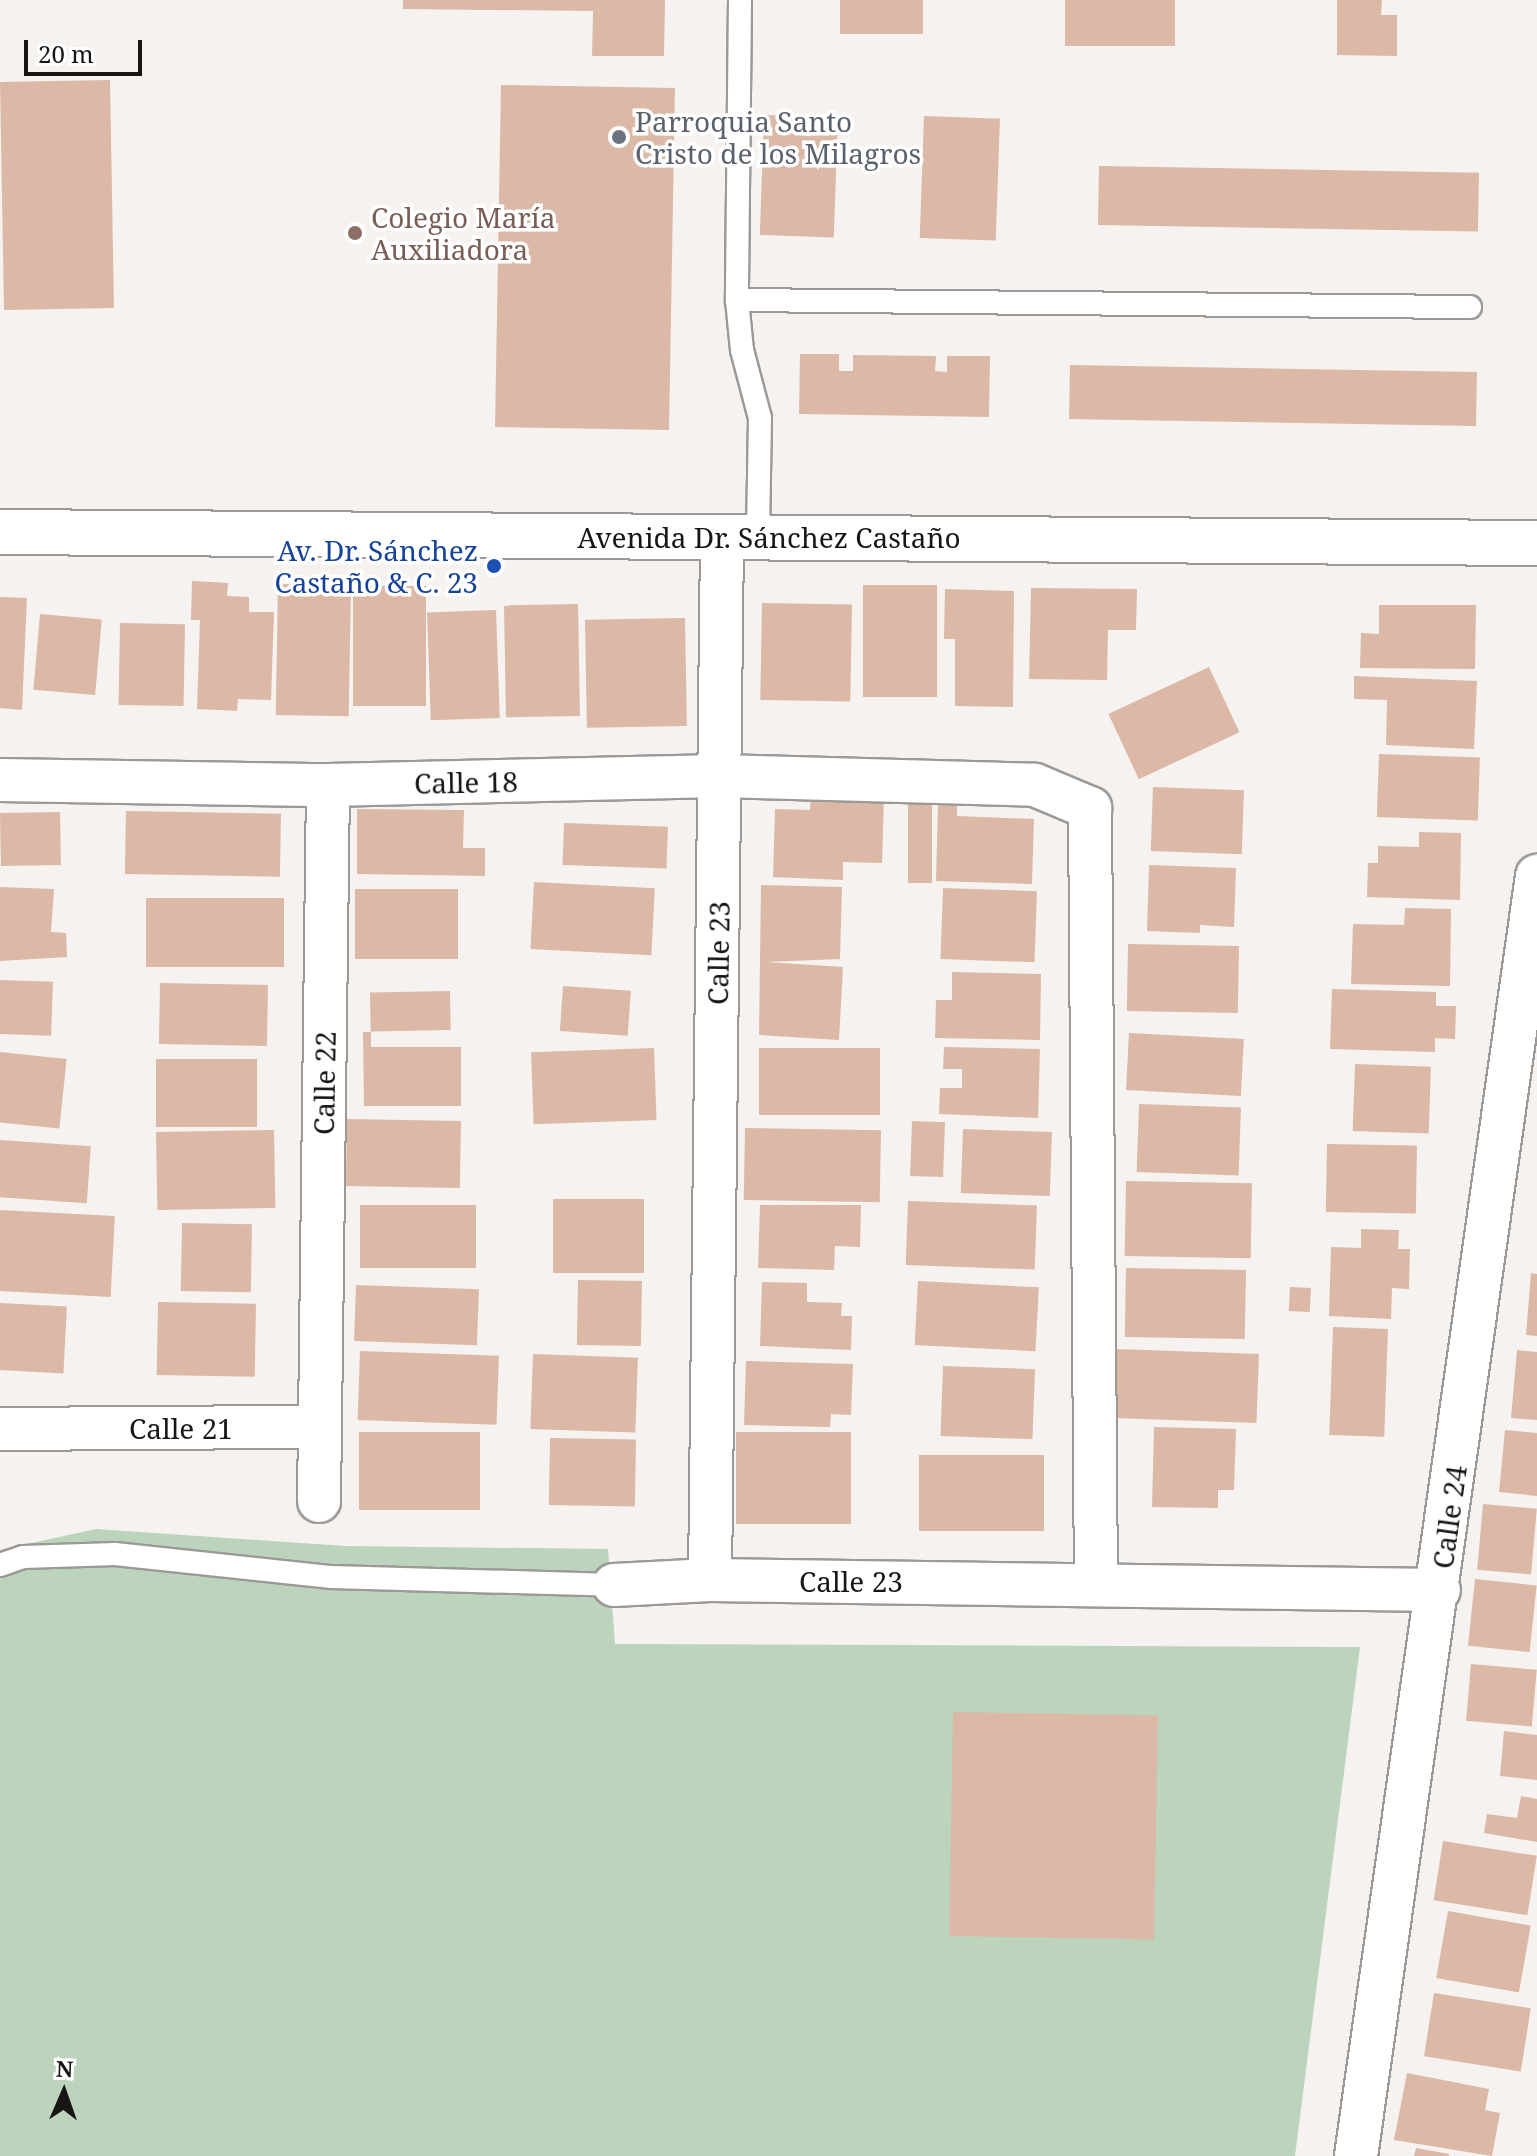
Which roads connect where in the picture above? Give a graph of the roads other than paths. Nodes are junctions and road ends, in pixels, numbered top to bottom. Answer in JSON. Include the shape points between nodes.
{"nodes":[{"id":1,"x":740,"y":0,"type":"edge"},
{"id":2,"x":737,"y":300,"type":"junction"},
{"id":3,"x":1470,"y":307,"type":"dead end"},
{"id":4,"x":0,"y":532,"type":"edge"},
{"id":5,"x":740,"y":537,"type":"junction"},
{"id":6,"x":1537,"y":543,"type":"edge"},
{"id":7,"x":720,"y":776,"type":"junction"},
{"id":8,"x":0,"y":780,"type":"edge"},
{"id":9,"x":328,"y":785,"type":"junction"},
{"id":10,"x":1537,"y":876,"type":"edge"},
{"id":11,"x":317,"y":1427,"type":"junction"},
{"id":12,"x":0,"y":1429,"type":"edge"},
{"id":13,"x":319,"y":1501,"type":"dead end"},
{"id":14,"x":0,"y":1565,"type":"edge"},
{"id":15,"x":710,"y":1580,"type":"junction"},
{"id":16,"x":1096,"y":1583,"type":"junction"},
{"id":17,"x":614,"y":1585,"type":"joint"},
{"id":18,"x":1439,"y":1590,"type":"junction"},
{"id":19,"x":1356,"y":2156,"type":"edge"}],
"edges":[{"from":1,"to":2,"type":"lane"},
{"from":2,"to":3,"type":"lane"},
{"from":2,"to":5,"type":"lane","via":[[742,350],[760,418]]},
{"from":4,"to":5,"type":"street","name":"Avenida Dr. Sánchez Castaño"},
{"from":5,"to":6,"type":"street","name":"Avenida Dr. Sánchez Castaño"},
{"from":5,"to":7,"type":"street","name":"Calle 23"},
{"from":7,"to":9,"type":"street","name":"Calle 18"},
{"from":7,"to":15,"type":"street","name":"Calle 23"},
{"from":7,"to":16,"type":"street","name":"Calle 18","via":[[1035,785],[1090,808]]},
{"from":8,"to":9,"type":"street","name":"Calle 18"},
{"from":9,"to":11,"type":"street","name":"Calle 22"},
{"from":10,"to":18,"type":"street","name":"Calle 24"},
{"from":11,"to":12,"type":"street","name":"Calle 21"},
{"from":11,"to":13,"type":"street"},
{"from":14,"to":17,"type":"lane","via":[[23,1557],[115,1554],[347,1578]]},
{"from":15,"to":16,"type":"street","name":"Calle 23"},
{"from":15,"to":17,"type":"street"},
{"from":16,"to":18,"type":"street","name":"Calle 23"},
{"from":18,"to":19,"type":"street","name":"Calle 24"}]}
